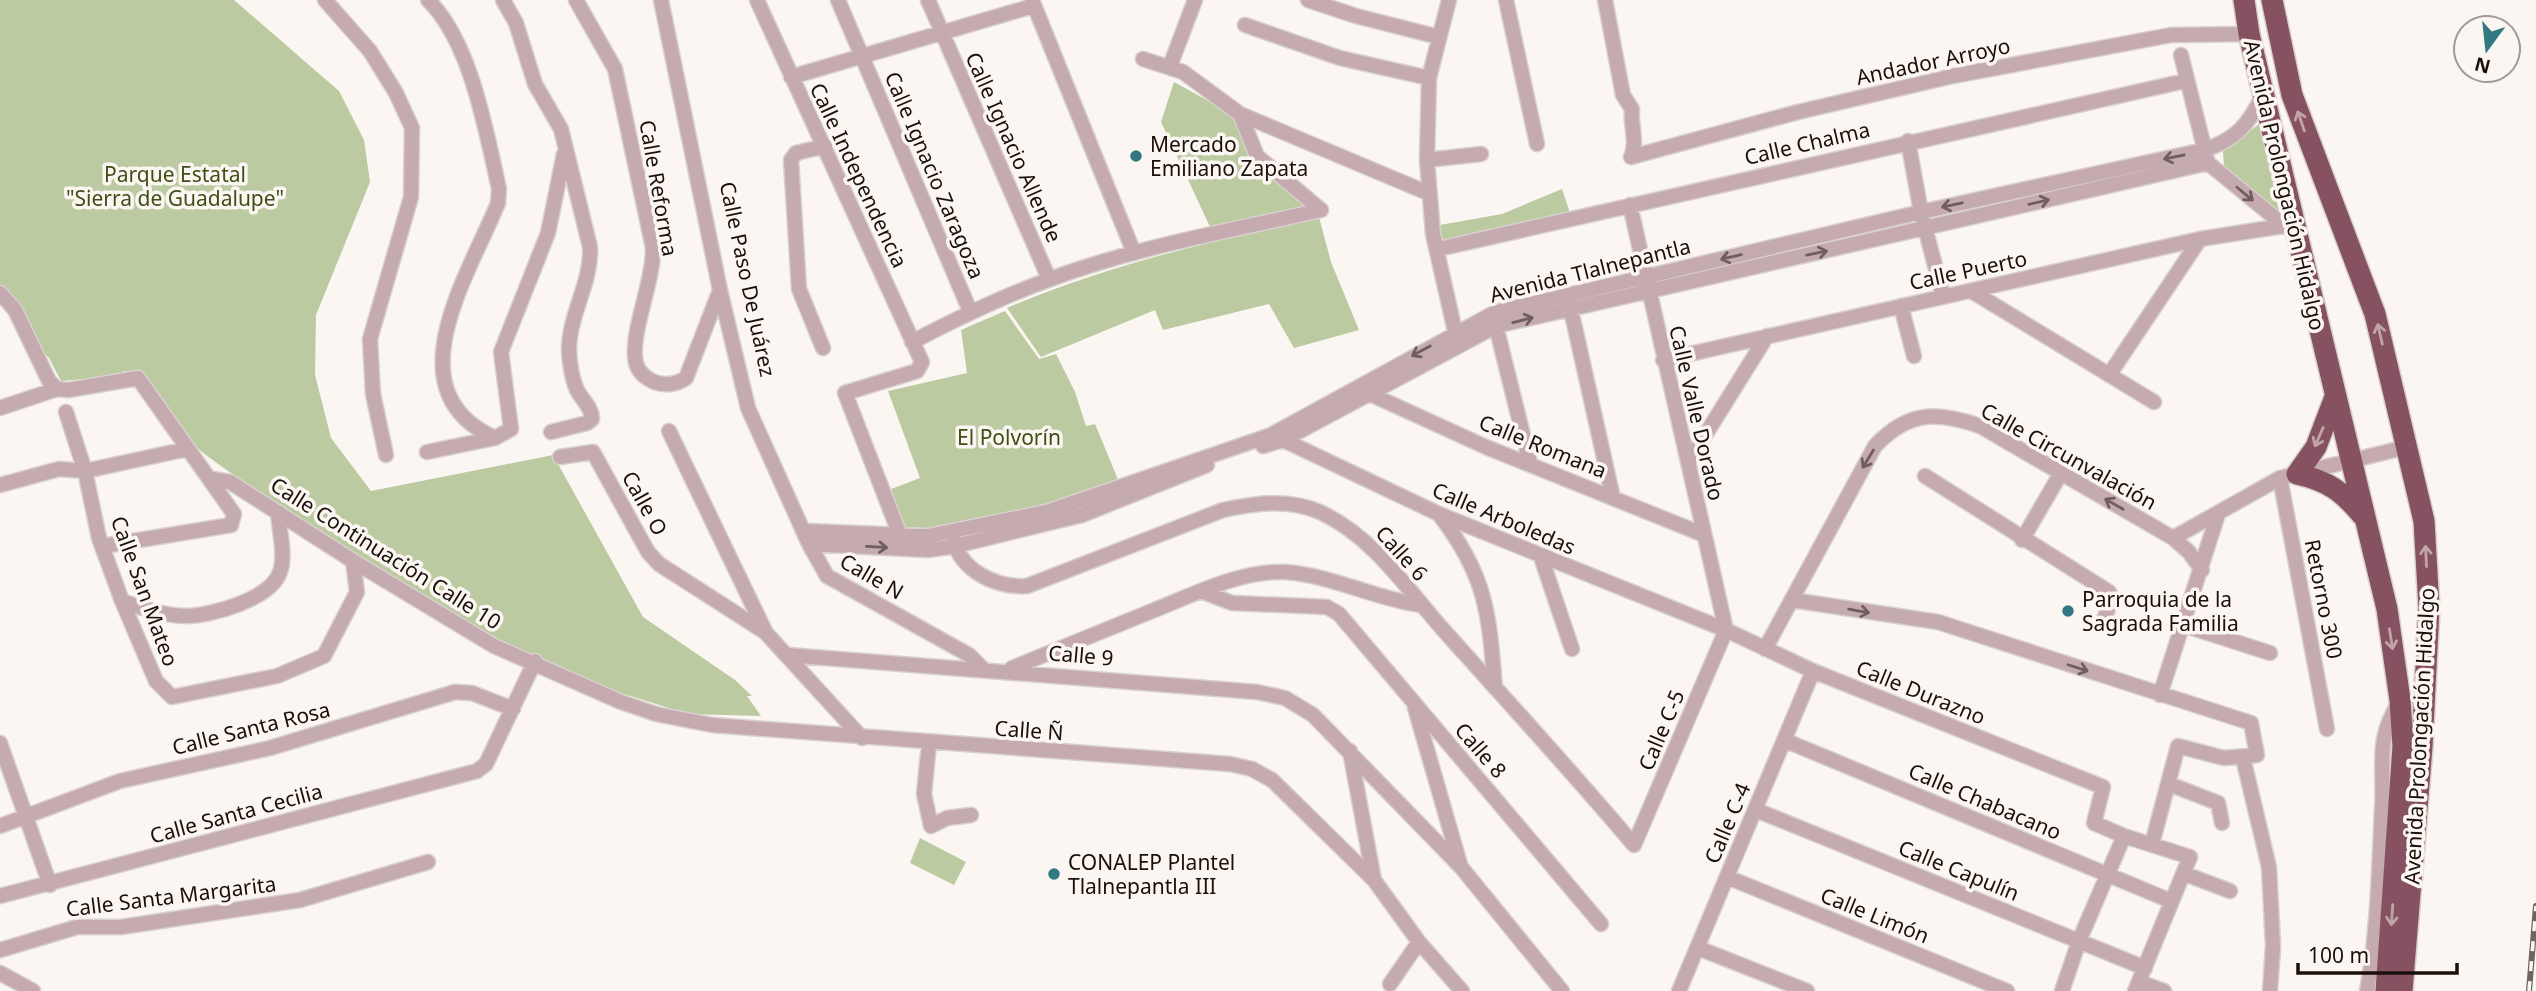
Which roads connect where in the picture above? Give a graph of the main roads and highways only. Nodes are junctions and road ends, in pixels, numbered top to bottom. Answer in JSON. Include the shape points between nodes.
{"nodes":[{"id":1,"x":2244,"y":0,"type":"edge"},
{"id":2,"x":2272,"y":0,"type":"edge"},
{"id":3,"x":2335,"y":397,"type":"junction"},
{"id":4,"x":2365,"y":519,"type":"junction"},
{"id":5,"x":2386,"y":991,"type":"edge"},
{"id":6,"x":2402,"y":991,"type":"edge"}],
"edges":[{"from":1,"to":3,"type":"highway","name":"Avenida Prolongación Hidalgo","via":[[2291,229]]},
{"from":6,"to":2,"type":"highway","name":"Avenida Prolongación Hidalgo","one_way":true,"via":[[2429,608],[2424,521],[2375,314],[2292,95]]},
{"from":3,"to":4,"type":"highway","name":"Avenida Prolongación Hidalgo"},
{"from":3,"to":4,"type":"highway","one_way":true,"via":[[2316,447],[2289,476],[2332,484]]},
{"from":4,"to":5,"type":"highway","name":"Avenida Prolongación Hidalgo","one_way":true,"via":[[2387,609],[2403,746]]}]}
